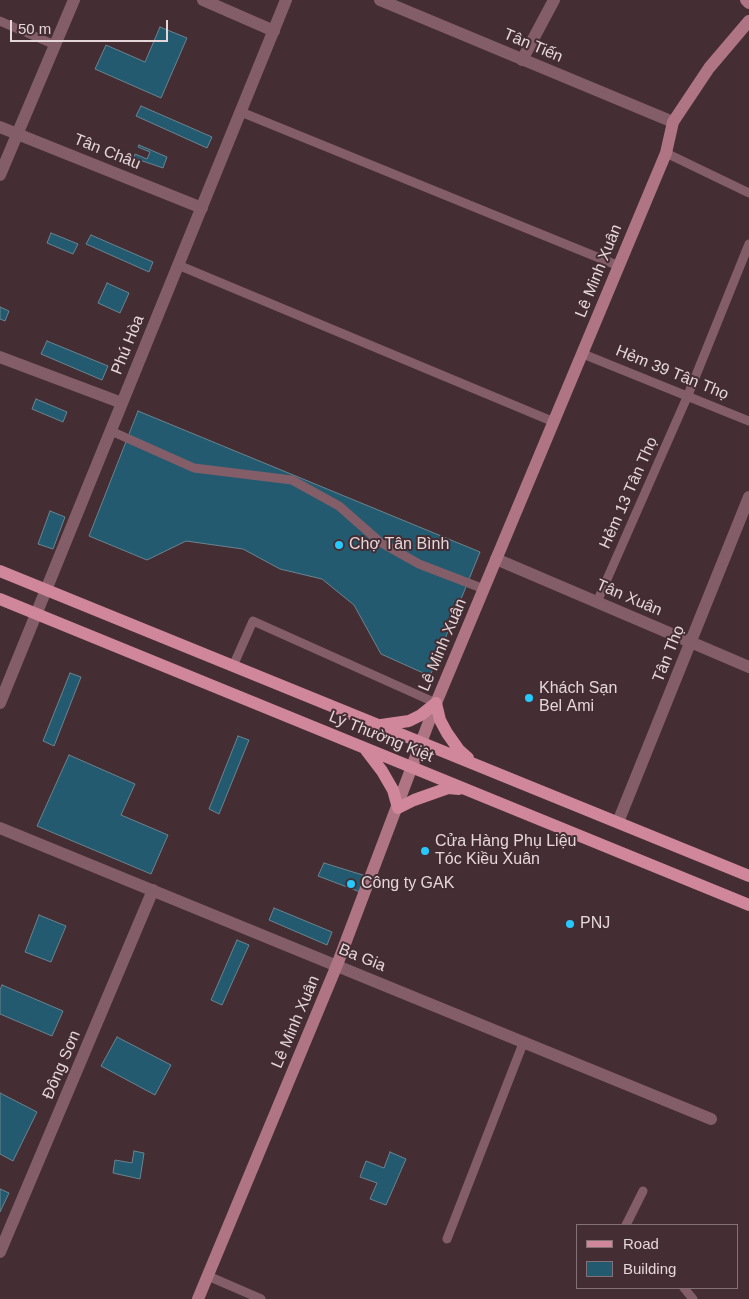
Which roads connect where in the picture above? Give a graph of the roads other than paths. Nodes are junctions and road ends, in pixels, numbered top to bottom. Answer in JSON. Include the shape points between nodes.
{"nodes":[{"id":1,"x":74,"y":0,"type":"edge"},
{"id":2,"x":203,"y":0,"type":"edge"},
{"id":3,"x":286,"y":0,"type":"edge"},
{"id":4,"x":380,"y":0,"type":"edge"},
{"id":5,"x":554,"y":0,"type":"edge"},
{"id":6,"x":746,"y":0,"type":"edge"},
{"id":7,"x":749,"y":3,"type":"edge"},
{"id":8,"x":0,"y":21,"type":"edge"},
{"id":9,"x":749,"y":21,"type":"edge"},
{"id":10,"x":274,"y":31,"type":"junction"},
{"id":11,"x":55,"y":45,"type":"junction"},
{"id":12,"x":522,"y":60,"type":"junction"},
{"id":13,"x":241,"y":112,"type":"junction"},
{"id":14,"x":673,"y":122,"type":"junction"},
{"id":15,"x":0,"y":127,"type":"edge"},
{"id":16,"x":17,"y":134,"type":"junction"},
{"id":17,"x":666,"y":153,"type":"junction"},
{"id":18,"x":0,"y":175,"type":"edge"},
{"id":19,"x":749,"y":194,"type":"edge"},
{"id":20,"x":202,"y":208,"type":"junction"},
{"id":21,"x":749,"y":244,"type":"edge"},
{"id":22,"x":178,"y":265,"type":"junction"},
{"id":23,"x":619,"y":266,"type":"junction"},
{"id":24,"x":583,"y":354,"type":"junction"},
{"id":25,"x":0,"y":357,"type":"edge"},
{"id":26,"x":688,"y":395,"type":"junction"},
{"id":27,"x":122,"y":403,"type":"junction"},
{"id":28,"x":749,"y":421,"type":"edge"},
{"id":29,"x":554,"y":422,"type":"junction"},
{"id":30,"x":111,"y":431,"type":"junction"},
{"id":31,"x":749,"y":497,"type":"edge"},
{"id":32,"x":496,"y":559,"type":"junction"},
{"id":33,"x":0,"y":571,"type":"edge"},
{"id":34,"x":484,"y":588,"type":"junction"},
{"id":35,"x":46,"y":590,"type":"junction"},
{"id":36,"x":0,"y":599,"type":"edge"},
{"id":37,"x":597,"y":602,"type":"junction"},
{"id":38,"x":36,"y":614,"type":"junction"},
{"id":39,"x":691,"y":642,"type":"junction"},
{"id":40,"x":233,"y":666,"type":"junction"},
{"id":41,"x":749,"y":667,"type":"edge"},
{"id":42,"x":0,"y":703,"type":"edge"},
{"id":43,"x":436,"y":703,"type":"junction"},
{"id":44,"x":378,"y":725,"type":"junction"},
{"id":45,"x":422,"y":742,"type":"junction"},
{"id":46,"x":364,"y":748,"type":"junction"},
{"id":47,"x":475,"y":764,"type":"junction"},
{"id":48,"x":412,"y":768,"type":"junction"},
{"id":49,"x":466,"y":789,"type":"junction"},
{"id":50,"x":398,"y":808,"type":"junction"},
{"id":51,"x":618,"y":822,"type":"junction"},
{"id":52,"x":0,"y":828,"type":"edge"},
{"id":53,"x":749,"y":876,"type":"edge"},
{"id":54,"x":153,"y":890,"type":"junction"},
{"id":55,"x":749,"y":905,"type":"edge"},
{"id":56,"x":337,"y":965,"type":"junction"},
{"id":57,"x":524,"y":1041,"type":"junction"},
{"id":58,"x":711,"y":1119,"type":"dead end"},
{"id":59,"x":643,"y":1190,"type":"dead end"},
{"id":60,"x":626,"y":1224,"type":"edge"},
{"id":61,"x":447,"y":1238,"type":"dead end"},
{"id":62,"x":0,"y":1252,"type":"edge"},
{"id":63,"x":208,"y":1276,"type":"junction"},
{"id":64,"x":685,"y":1289,"type":"edge"},
{"id":65,"x":198,"y":1299,"type":"edge"},
{"id":66,"x":261,"y":1299,"type":"edge"},
{"id":67,"x":693,"y":1299,"type":"edge"}],
"edges":[{"from":1,"to":11,"type":"street"},
{"from":2,"to":10,"type":"street"},
{"from":3,"to":10,"type":"street","name":"Phú Hòa"},
{"from":4,"to":12,"type":"street","name":"Tân Tiến"},
{"from":5,"to":12,"type":"street"},
{"from":6,"to":7,"type":"street"},
{"from":8,"to":11,"type":"lane"},
{"from":9,"to":14,"type":"street","name":"Lê Minh Xuân","via":[[709,68]]},
{"from":10,"to":13,"type":"street","name":"Phú Hòa"},
{"from":11,"to":16,"type":"street"},
{"from":12,"to":14,"type":"street","name":"Tân Tiến"},
{"from":13,"to":20,"type":"street","name":"Phú Hòa"},
{"from":13,"to":23,"type":"lane"},
{"from":14,"to":17,"type":"street","name":"Lê Minh Xuân"},
{"from":15,"to":16,"type":"street","name":"Tân Châu"},
{"from":16,"to":18,"type":"street"},
{"from":16,"to":20,"type":"street","name":"Tân Châu"},
{"from":17,"to":19,"type":"lane"},
{"from":17,"to":23,"type":"street","name":"Lê Minh Xuân"},
{"from":20,"to":22,"type":"street","name":"Phú Hòa"},
{"from":21,"to":26,"type":"lane","name":"Hẻm 13 Tân Thọ"},
{"from":22,"to":27,"type":"street","name":"Phú Hòa"},
{"from":22,"to":29,"type":"lane"},
{"from":23,"to":24,"type":"street","name":"Lê Minh Xuân"},
{"from":24,"to":26,"type":"lane","name":"Hẻm 39 Tân Thọ"},
{"from":24,"to":29,"type":"street","name":"Lê Minh Xuân"},
{"from":25,"to":27,"type":"street"},
{"from":26,"to":28,"type":"lane","name":"Hẻm 39 Tân Thọ"},
{"from":26,"to":37,"type":"lane","name":"Hẻm 13 Tân Thọ"},
{"from":27,"to":30,"type":"street","name":"Phú Hòa"},
{"from":29,"to":32,"type":"street","name":"Lê Minh Xuân"},
{"from":30,"to":34,"type":"lane","via":[[194,468],[292,480],[339,506],[380,542],[419,564]]},
{"from":30,"to":35,"type":"street","name":"Phú Hòa"},
{"from":31,"to":39,"type":"street","name":"Tân Thọ"},
{"from":32,"to":34,"type":"street","name":"Lê Minh Xuân"},
{"from":32,"to":37,"type":"street","name":"Tân Xuân"},
{"from":33,"to":35,"type":"main road","name":"Lý Thường Kiệt"},
{"from":34,"to":43,"type":"street","name":"Lê Minh Xuân"},
{"from":35,"to":38,"type":"street","name":"Phú Hòa"},
{"from":35,"to":40,"type":"main road","name":"Lý Thường Kiệt"},
{"from":36,"to":38,"type":"main road","name":"Lý Thường Kiệt"},
{"from":37,"to":39,"type":"street","name":"Tân Xuân"},
{"from":38,"to":42,"type":"street","name":"Phú Hòa"},
{"from":38,"to":46,"type":"main road","name":"Lý Thường Kiệt"},
{"from":39,"to":41,"type":"street","name":"Tân Xuân"},
{"from":39,"to":51,"type":"street","name":"Tân Thọ"},
{"from":40,"to":43,"type":"lane","via":[[253,622]]},
{"from":40,"to":44,"type":"main road","name":"Lý Thường Kiệt"},
{"from":43,"to":44,"type":"main road","via":[[409,721]]},
{"from":43,"to":45,"type":"street","name":"Lê Minh Xuân"},
{"from":43,"to":47,"type":"main road","via":[[447,733]]},
{"from":44,"to":45,"type":"main road","name":"Lý Thường Kiệt"},
{"from":45,"to":47,"type":"main road","name":"Lý Thường Kiệt"},
{"from":45,"to":48,"type":"street","name":"Lê Minh Xuân"},
{"from":46,"to":48,"type":"main road","name":"Lý Thường Kiệt"},
{"from":46,"to":50,"type":"main road","via":[[382,770]]},
{"from":47,"to":51,"type":"main road","name":"Lý Thường Kiệt"},
{"from":48,"to":49,"type":"main road","name":"Lý Thường Kiệt"},
{"from":48,"to":50,"type":"street","name":"Lê Minh Xuân"},
{"from":49,"to":50,"type":"main road","via":[[448,788]]},
{"from":49,"to":55,"type":"main road","name":"Lý Thường Kiệt"},
{"from":50,"to":56,"type":"street","name":"Lê Minh Xuân"},
{"from":51,"to":53,"type":"main road","name":"Lý Thường Kiệt"},
{"from":52,"to":54,"type":"street","name":"Ba Gia"},
{"from":54,"to":56,"type":"street","name":"Ba Gia"},
{"from":54,"to":62,"type":"street","name":"Đông Sơn"},
{"from":56,"to":57,"type":"street","name":"Ba Gia"},
{"from":56,"to":63,"type":"street","name":"Lê Minh Xuân"},
{"from":57,"to":58,"type":"street","name":"Ba Gia"},
{"from":57,"to":61,"type":"lane"},
{"from":59,"to":60,"type":"lane"},
{"from":63,"to":65,"type":"street","name":"Lê Minh Xuân"},
{"from":63,"to":66,"type":"lane"},
{"from":64,"to":67,"type":"lane"}]}
